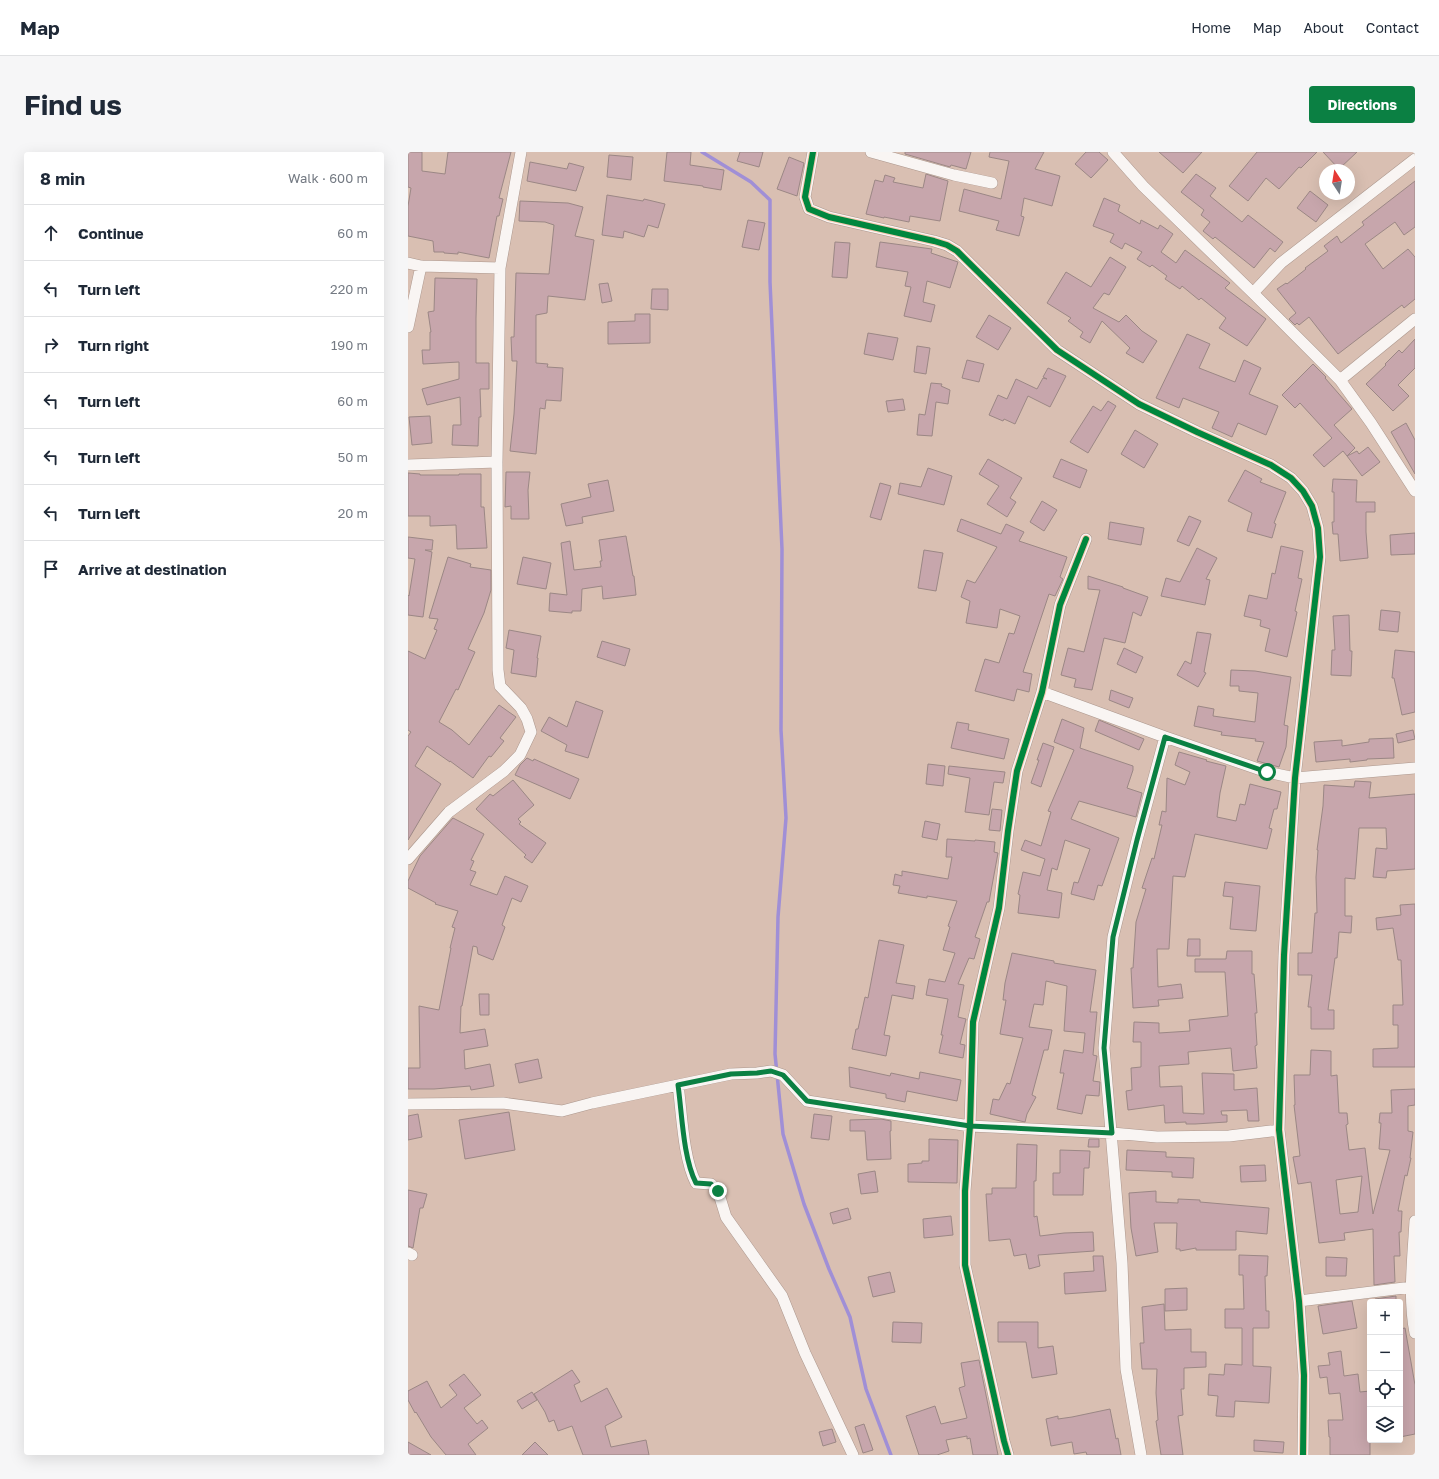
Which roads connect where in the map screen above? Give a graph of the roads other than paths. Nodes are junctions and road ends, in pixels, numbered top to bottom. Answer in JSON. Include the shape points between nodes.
{"nodes":[{"id":1,"x":521,"y":152,"type":"edge"},
{"id":2,"x":813,"y":152,"type":"edge"},
{"id":3,"x":871,"y":152,"type":"edge"},
{"id":4,"x":1113,"y":152,"type":"edge"},
{"id":5,"x":1415,"y":159,"type":"edge"},
{"id":6,"x":992,"y":183,"type":"dead end"},
{"id":7,"x":408,"y":263,"type":"edge"},
{"id":8,"x":421,"y":266,"type":"junction"},
{"id":9,"x":500,"y":268,"type":"junction"},
{"id":10,"x":1253,"y":293,"type":"junction"},
{"id":11,"x":1415,"y":319,"type":"edge"},
{"id":12,"x":408,"y":327,"type":"edge"},
{"id":13,"x":1340,"y":380,"type":"junction"},
{"id":14,"x":497,"y":462,"type":"junction"},
{"id":15,"x":408,"y":465,"type":"edge"},
{"id":16,"x":1414,"y":489,"type":"edge"},
{"id":17,"x":1086,"y":539,"type":"dead end"},
{"id":18,"x":1042,"y":692,"type":"junction"},
{"id":19,"x":1165,"y":737,"type":"junction"},
{"id":20,"x":1415,"y":768,"type":"edge"},
{"id":21,"x":1295,"y":778,"type":"junction"},
{"id":22,"x":408,"y":859,"type":"edge"},
{"id":23,"x":678,"y":1085,"type":"junction"},
{"id":24,"x":408,"y":1104,"type":"edge"},
{"id":25,"x":970,"y":1126,"type":"junction"},
{"id":26,"x":1279,"y":1130,"type":"junction"},
{"id":27,"x":1112,"y":1133,"type":"junction"},
{"id":28,"x":1415,"y":1221,"type":"edge"},
{"id":29,"x":1412,"y":1287,"type":"junction"},
{"id":30,"x":1299,"y":1301,"type":"junction"},
{"id":31,"x":1415,"y":1333,"type":"edge"},
{"id":32,"x":853,"y":1455,"type":"edge"},
{"id":33,"x":1008,"y":1455,"type":"edge"},
{"id":34,"x":1141,"y":1455,"type":"edge"},
{"id":35,"x":1303,"y":1455,"type":"edge"}],
"edges":[{"from":1,"to":9,"type":"street"},
{"from":2,"to":21,"type":"street","via":[[805,197],[809,209],[829,217],[947,245],[957,251],[1058,350],[1139,404],[1271,465],[1291,478],[1303,491],[1312,506],[1318,528],[1320,557]]},
{"from":3,"to":6,"type":"street"},
{"from":4,"to":10,"type":"street","via":[[1143,186]]},
{"from":5,"to":10,"type":"street","via":[[1281,263]]},
{"from":7,"to":8,"type":"street"},
{"from":8,"to":9,"type":"street"},
{"from":8,"to":12,"type":"street"},
{"from":9,"to":14,"type":"street"},
{"from":10,"to":13,"type":"street"},
{"from":11,"to":13,"type":"street"},
{"from":13,"to":16,"type":"street"},
{"from":14,"to":15,"type":"street"},
{"from":14,"to":22,"type":"street","via":[[500,686],[521,708],[531,732],[520,755],[449,812]]},
{"from":17,"to":18,"type":"street","via":[[1060,605]]},
{"from":18,"to":19,"type":"street"},
{"from":18,"to":25,"type":"street","via":[[1017,771],[1000,908],[972,1022]]},
{"from":19,"to":21,"type":"street","via":[[1267,772]]},
{"from":19,"to":27,"type":"street","via":[[1113,937],[1104,1048]]},
{"from":20,"to":21,"type":"street"},
{"from":21,"to":26,"type":"street","via":[[1284,955]]},
{"from":23,"to":24,"type":"street","via":[[562,1111],[503,1103]]},
{"from":23,"to":25,"type":"street","via":[[731,1074],[771,1071],[783,1075],[807,1101]]},
{"from":23,"to":32,"type":"street","via":[[691,1173],[696,1183],[711,1184],[718,1191],[726,1217],[782,1296],[805,1353]]},
{"from":25,"to":27,"type":"street"},
{"from":25,"to":33,"type":"street","via":[[965,1191],[966,1265]]},
{"from":26,"to":27,"type":"street","via":[[1229,1136],[1157,1137]]},
{"from":26,"to":30,"type":"street"},
{"from":27,"to":34,"type":"street","via":[[1122,1263],[1126,1369]]},
{"from":28,"to":29,"type":"street"},
{"from":29,"to":30,"type":"street"},
{"from":29,"to":31,"type":"street"},
{"from":30,"to":35,"type":"street","via":[[1304,1375]]}]}
